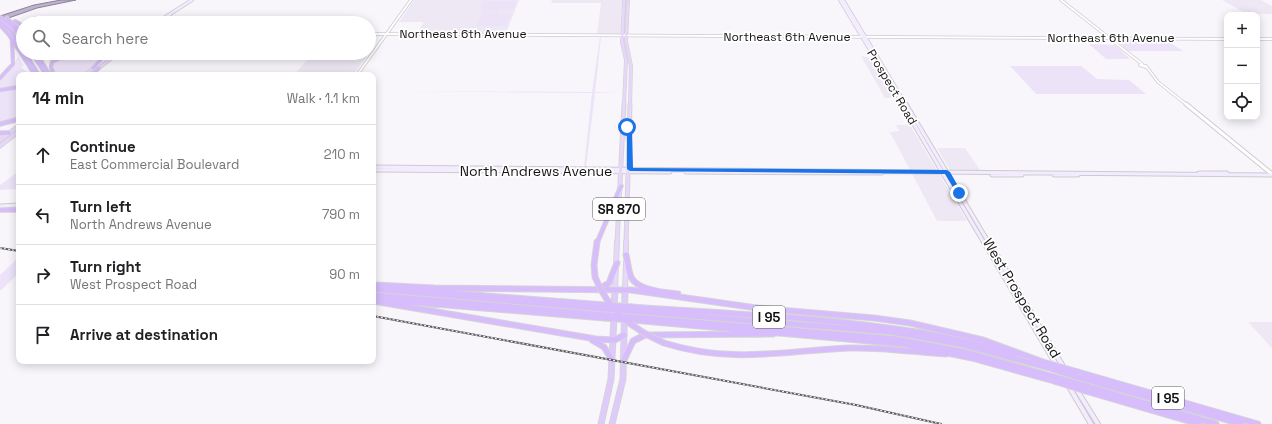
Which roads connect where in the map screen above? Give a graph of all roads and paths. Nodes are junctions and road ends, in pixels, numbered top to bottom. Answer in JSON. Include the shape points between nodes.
{"nodes":[{"id":1,"x":192,"y":0,"type":"edge"},
{"id":2,"x":196,"y":0,"type":"edge"},
{"id":3,"x":411,"y":0,"type":"edge"},
{"id":4,"x":842,"y":0,"type":"edge"},
{"id":5,"x":1061,"y":0,"type":"edge"},
{"id":6,"x":627,"y":1,"type":"edge"},
{"id":7,"x":624,"y":4,"type":"junction"},
{"id":8,"x":623,"y":12,"type":"junction"},
{"id":9,"x":627,"y":12,"type":"junction"},
{"id":10,"x":0,"y":15,"type":"edge"},
{"id":11,"x":167,"y":16,"type":"edge"},
{"id":12,"x":172,"y":16,"type":"edge"},
{"id":13,"x":7,"y":20,"type":"junction"},
{"id":14,"x":627,"y":21,"type":"junction"},
{"id":15,"x":0,"y":23,"type":"edge"},
{"id":16,"x":16,"y":23,"type":"edge"},
{"id":17,"x":16,"y":28,"type":"edge"},
{"id":18,"x":16,"y":29,"type":"edge"},
{"id":19,"x":376,"y":34,"type":"edge"},
{"id":20,"x":387,"y":34,"type":"junction"},
{"id":21,"x":622,"y":36,"type":"junction"},
{"id":22,"x":626,"y":36,"type":"junction"},
{"id":23,"x":863,"y":37,"type":"junction"},
{"id":24,"x":1109,"y":38,"type":"junction"},
{"id":25,"x":16,"y":39,"type":"edge"},
{"id":26,"x":1224,"y":39,"type":"edge"},
{"id":27,"x":1260,"y":39,"type":"edge"},
{"id":28,"x":1272,"y":39,"type":"edge"},
{"id":29,"x":12,"y":40,"type":"junction"},
{"id":30,"x":16,"y":46,"type":"edge"},
{"id":31,"x":376,"y":49,"type":"edge"},
{"id":32,"x":625,"y":56,"type":"junction"},
{"id":33,"x":25,"y":60,"type":"edge"},
{"id":34,"x":29,"y":60,"type":"edge"},
{"id":35,"x":36,"y":60,"type":"edge"},
{"id":36,"x":40,"y":60,"type":"edge"},
{"id":37,"x":56,"y":60,"type":"edge"},
{"id":38,"x":101,"y":60,"type":"edge"},
{"id":39,"x":104,"y":60,"type":"edge"},
{"id":40,"x":110,"y":60,"type":"edge"},
{"id":41,"x":368,"y":60,"type":"edge"},
{"id":42,"x":631,"y":66,"type":"junction"},
{"id":43,"x":626,"y":67,"type":"junction"},
{"id":44,"x":93,"y":68,"type":"junction"},
{"id":45,"x":99,"y":68,"type":"joint"},
{"id":46,"x":33,"y":72,"type":"edge"},
{"id":47,"x":37,"y":72,"type":"edge"},
{"id":48,"x":44,"y":72,"type":"edge"},
{"id":49,"x":48,"y":72,"type":"edge"},
{"id":50,"x":53,"y":72,"type":"edge"},
{"id":51,"x":88,"y":72,"type":"edge"},
{"id":52,"x":94,"y":72,"type":"edge"},
{"id":53,"x":359,"y":72,"type":"edge"},
{"id":54,"x":631,"y":76,"type":"junction"},
{"id":55,"x":0,"y":78,"type":"edge"},
{"id":56,"x":626,"y":80,"type":"junction"},
{"id":57,"x":16,"y":87,"type":"edge"},
{"id":58,"x":0,"y":90,"type":"edge"},
{"id":59,"x":630,"y":92,"type":"junction"},
{"id":60,"x":625,"y":93,"type":"junction"},
{"id":61,"x":630,"y":106,"type":"junction"},
{"id":62,"x":624,"y":116,"type":"junction"},
{"id":63,"x":16,"y":120,"type":"edge"},
{"id":64,"x":0,"y":124,"type":"edge"},
{"id":65,"x":624,"y":129,"type":"junction"},
{"id":66,"x":629,"y":129,"type":"junction"},
{"id":67,"x":15,"y":132,"type":"edge"},
{"id":68,"x":1,"y":135,"type":"edge"},
{"id":69,"x":0,"y":140,"type":"edge"},
{"id":70,"x":629,"y":140,"type":"junction"},
{"id":71,"x":0,"y":146,"type":"edge"},
{"id":72,"x":376,"y":169,"type":"edge"},
{"id":73,"x":621,"y":171,"type":"junction"},
{"id":74,"x":630,"y":171,"type":"junction"},
{"id":75,"x":945,"y":173,"type":"junction"},
{"id":76,"x":1271,"y":175,"type":"edge"},
{"id":77,"x":621,"y":186,"type":"junction"},
{"id":78,"x":16,"y":205,"type":"edge"},
{"id":79,"x":0,"y":206,"type":"edge"},
{"id":80,"x":0,"y":210,"type":"edge"},
{"id":81,"x":16,"y":210,"type":"edge"},
{"id":82,"x":626,"y":255,"type":"junction"},
{"id":83,"x":617,"y":263,"type":"junction"},
{"id":84,"x":376,"y":286,"type":"edge"},
{"id":85,"x":376,"y":286,"type":"edge"},
{"id":86,"x":598,"y":290,"type":"junction"},
{"id":87,"x":615,"y":290,"type":"junction"},
{"id":88,"x":626,"y":290,"type":"junction"},
{"id":89,"x":376,"y":295,"type":"edge"},
{"id":90,"x":696,"y":298,"type":"junction"},
{"id":91,"x":376,"y":300,"type":"edge"},
{"id":92,"x":376,"y":301,"type":"edge"},
{"id":93,"x":632,"y":314,"type":"junction"},
{"id":94,"x":604,"y":316,"type":"junction"},
{"id":95,"x":797,"y":334,"type":"junction"},
{"id":96,"x":624,"y":335,"type":"junction"},
{"id":97,"x":584,"y":337,"type":"junction"},
{"id":98,"x":613,"y":340,"type":"junction"},
{"id":99,"x":958,"y":355,"type":"junction"},
{"id":100,"x":612,"y":360,"type":"junction"},
{"id":101,"x":624,"y":360,"type":"junction"},
{"id":102,"x":1043,"y":362,"type":"junction"},
{"id":103,"x":1079,"y":375,"type":"junction"},
{"id":104,"x":601,"y":424,"type":"edge"},
{"id":105,"x":612,"y":424,"type":"edge"},
{"id":106,"x":1091,"y":424,"type":"edge"},
{"id":107,"x":1098,"y":424,"type":"edge"},
{"id":108,"x":1199,"y":424,"type":"edge"},
{"id":109,"x":1216,"y":424,"type":"edge"},
{"id":110,"x":1241,"y":424,"type":"edge"},
{"id":111,"x":1258,"y":424,"type":"edge"}],
"edges":[{"from":1,"to":11,"type":"main road"},
{"from":2,"to":12,"type":"main road"},
{"from":3,"to":20,"type":"street"},
{"from":4,"to":23,"type":"main road","name":"Prospect Road"},
{"from":5,"to":24,"type":"street"},
{"from":6,"to":7,"type":"main road","number":"SR 870"},
{"from":6,"to":9,"type":"main road","number":"SR 870"},
{"from":7,"to":8,"type":"main road","number":"SR 870"},
{"from":7,"to":9,"type":"main road"},
{"from":8,"to":14,"type":"main road","via":[[626,13]]},
{"from":8,"to":21,"type":"main road","number":"SR 870"},
{"from":9,"to":14,"type":"main road","number":"SR 870"},
{"from":10,"to":13,"type":"highway"},
{"from":13,"to":16,"type":"highway"},
{"from":13,"to":17,"type":"highway"},
{"from":13,"to":18,"type":"highway"},
{"from":14,"to":22,"type":"main road","number":"SR 870"},
{"from":15,"to":25,"type":"highway","via":[[11,31]]},
{"from":15,"to":29,"type":"highway"},
{"from":19,"to":20,"type":"street","name":"Northeast 6th Avenue"},
{"from":20,"to":21,"type":"street","name":"Northeast 6th Avenue"},
{"from":20,"to":31,"type":"street"},
{"from":21,"to":22,"type":"street","name":"Northeast 6th Avenue"},
{"from":21,"to":32,"type":"main road","number":"SR 870"},
{"from":22,"to":23,"type":"street","name":"Northeast 6th Avenue"},
{"from":22,"to":42,"type":"main road","number":"SR 870"},
{"from":23,"to":24,"type":"street","name":"Northeast 6th Avenue"},
{"from":23,"to":75,"type":"main road","name":"Prospect Road"},
{"from":24,"to":26,"type":"street","name":"Northeast 6th Avenue"},
{"from":24,"to":76,"type":"street","via":[[1143,65],[1157,83]]},
{"from":27,"to":28,"type":"street"},
{"from":29,"to":30,"type":"highway"},
{"from":29,"to":55,"type":"highway","via":[[14,61]]},
{"from":32,"to":42,"type":"main road","via":[[628,57]]},
{"from":32,"to":43,"type":"main road","number":"SR 870"},
{"from":33,"to":46,"type":"highway"},
{"from":34,"to":47,"type":"highway"},
{"from":35,"to":48,"type":"highway"},
{"from":36,"to":49,"type":"highway"},
{"from":37,"to":50,"type":"highway","via":[[52,62]]},
{"from":38,"to":44,"type":"highway"},
{"from":39,"to":44,"type":"main road"},
{"from":40,"to":45,"type":"main road"},
{"from":41,"to":53,"type":"street"},
{"from":42,"to":54,"type":"main road","number":"SR 870"},
{"from":43,"to":54,"type":"main road","via":[[629,68]]},
{"from":43,"to":56,"type":"main road","number":"SR 870"},
{"from":44,"to":51,"type":"main road"},
{"from":45,"to":52,"type":"highway"},
{"from":54,"to":59,"type":"main road","number":"SR 870"},
{"from":56,"to":59,"type":"main road"},
{"from":56,"to":60,"type":"main road","number":"SR 870"},
{"from":57,"to":58,"type":"highway"},
{"from":59,"to":61,"type":"main road","number":"SR 870"},
{"from":60,"to":61,"type":"main road","via":[[628,95]]},
{"from":60,"to":62,"type":"main road","number":"SR 870"},
{"from":61,"to":66,"type":"main road","number":"SR 870"},
{"from":62,"to":65,"type":"main road","number":"SR 870"},
{"from":62,"to":66,"type":"main road"},
{"from":63,"to":64,"type":"highway"},
{"from":65,"to":70,"type":"main road"},
{"from":65,"to":73,"type":"main road","number":"SR 870"},
{"from":66,"to":70,"type":"main road","number":"SR 870"},
{"from":67,"to":68,"type":"highway"},
{"from":67,"to":71,"type":"main road"},
{"from":68,"to":69,"type":"main road"},
{"from":70,"to":74,"type":"main road","number":"SR 870"},
{"from":72,"to":73,"type":"main road","name":"North Andrews Avenue"},
{"from":73,"to":74,"type":"main road","name":"North Andrews Avenue"},
{"from":73,"to":77,"type":"main road","number":"SR 870"},
{"from":74,"to":75,"type":"main road","name":"North Andrews Avenue"},
{"from":74,"to":82,"type":"main road","number":"SR 870"},
{"from":75,"to":76,"type":"main road","name":"North Andrews Avenue"},
{"from":75,"to":106,"type":"main road","name":"West Prospect Road"},
{"from":75,"to":107,"type":"main road","name":"West Prospect Road"},
{"from":77,"to":83,"type":"main road","number":"SR 870"},
{"from":77,"to":99,"type":"highway","bridge":true,"via":[[596,244],[595,277],[604,297],[618,313],[640,331],[664,343],[699,353],[731,357],[854,348]]},
{"from":78,"to":79,"type":"main road"},
{"from":80,"to":81,"type":"highway"},
{"from":82,"to":88,"type":"main road","number":"SR 870"},
{"from":82,"to":90,"type":"highway","via":[[631,277],[639,285]]},
{"from":83,"to":86,"type":"highway","via":[[610,281]]},
{"from":83,"to":87,"type":"main road","number":"SR 870"},
{"from":84,"to":86,"type":"highway"},
{"from":85,"to":93,"type":"highway","bridge":true,"via":[[437,296],[605,307]]},
{"from":86,"to":87,"type":"highway"},
{"from":87,"to":88,"type":"highway"},
{"from":87,"to":98,"type":"highway","number":"SR 870"},
{"from":88,"to":90,"type":"highway"},
{"from":88,"to":96,"type":"highway","number":"SR 870"},
{"from":89,"to":94,"type":"highway"},
{"from":90,"to":102,"type":"highway","via":[[757,308],[874,318],[920,325],[993,343]]},
{"from":91,"to":94,"type":"highway","number":"I 95"},
{"from":92,"to":97,"type":"highway"},
{"from":93,"to":94,"type":"highway","number":"I 95","bridge":true},
{"from":93,"to":95,"type":"highway","number":"I 95"},
{"from":93,"to":102,"type":"highway","number":"I 95","via":[[891,327],[967,341]]},
{"from":93,"to":103,"type":"highway","bridge":true,"via":[[892,332],[960,344]]},
{"from":93,"to":109,"type":"highway","bridge":true,"via":[[896,339],[966,352]]},
{"from":95,"to":99,"type":"highway","number":"I 95","via":[[890,342]]},
{"from":95,"to":101,"type":"highway","via":[[645,335],[632,343]]},
{"from":96,"to":98,"type":"highway"},
{"from":96,"to":101,"type":"highway","number":"SR 870"},
{"from":97,"to":98,"type":"highway"},
{"from":97,"to":100,"type":"highway","via":[[603,346]]},
{"from":98,"to":100,"type":"highway","number":"SR 870"},
{"from":99,"to":108,"type":"highway","number":"I 95","bridge":true},
{"from":100,"to":104,"type":"highway","number":"SR 870","via":[[609,392]]},
{"from":101,"to":105,"type":"highway","number":"SR 870","via":[[621,394]]},
{"from":102,"to":103,"type":"highway","number":"I 95","bridge":true},
{"from":103,"to":110,"type":"highway"},
{"from":103,"to":111,"type":"highway","number":"I 95"}]}
